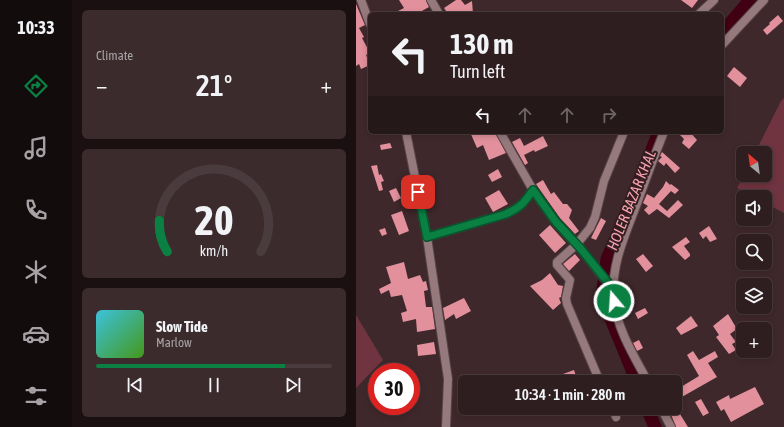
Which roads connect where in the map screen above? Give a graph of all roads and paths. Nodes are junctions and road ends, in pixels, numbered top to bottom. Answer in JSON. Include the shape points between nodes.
{"nodes":[{"id":1,"x":361,"y":0,"type":"edge"},
{"id":2,"x":430,"y":0,"type":"edge"},
{"id":3,"x":714,"y":0,"type":"edge"},
{"id":4,"x":764,"y":0,"type":"edge"},
{"id":5,"x":438,"y":12,"type":"edge"},
{"id":6,"x":701,"y":12,"type":"edge"},
{"id":7,"x":368,"y":19,"type":"edge"},
{"id":8,"x":724,"y":43,"type":"edge"},
{"id":9,"x":406,"y":134,"type":"edge"},
{"id":10,"x":501,"y":134,"type":"edge"},
{"id":11,"x":623,"y":134,"type":"edge"},
{"id":12,"x":663,"y":134,"type":"edge"},
{"id":13,"x":533,"y":190,"type":"junction"},
{"id":14,"x":427,"y":237,"type":"junction"},
{"id":15,"x":576,"y":245,"type":"junction"},
{"id":16,"x":612,"y":288,"type":"junction"},
{"id":17,"x":597,"y":375,"type":"edge"},
{"id":18,"x":644,"y":375,"type":"edge"},
{"id":19,"x":665,"y":415,"type":"edge"},
{"id":20,"x":446,"y":427,"type":"edge"},
{"id":21,"x":671,"y":427,"type":"edge"}],
"edges":[{"from":1,"to":7,"type":"street"},
{"from":2,"to":5,"type":"street"},
{"from":3,"to":6,"type":"street"},
{"from":4,"to":8,"type":"street"},
{"from":9,"to":14,"type":"street"},
{"from":10,"to":13,"type":"street"},
{"from":11,"to":15,"type":"street","via":[[604,182],[595,217],[590,228]]},
{"from":12,"to":16,"type":"street","via":[[619,254]]},
{"from":13,"to":14,"type":"street","via":[[525,202],[506,214]]},
{"from":13,"to":15,"type":"street"},
{"from":14,"to":20,"type":"street","via":[[448,379]]},
{"from":15,"to":16,"type":"street"},
{"from":15,"to":17,"type":"street","via":[[557,264],[570,280],[567,304]]},
{"from":16,"to":18,"type":"street","via":[[624,337]]},
{"from":19,"to":21,"type":"street"}]}
